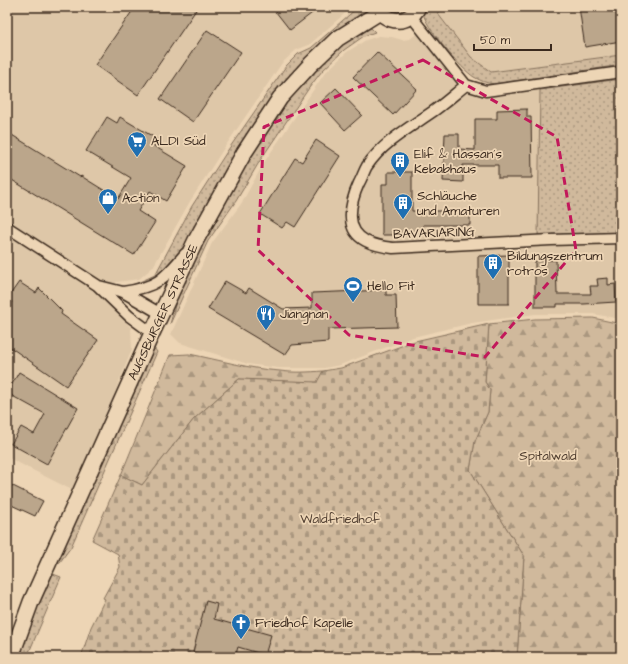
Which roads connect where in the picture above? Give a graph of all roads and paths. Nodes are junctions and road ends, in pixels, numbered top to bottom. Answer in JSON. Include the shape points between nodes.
{"nodes":[{"id":1,"x":378,"y":9,"type":"edge"},
{"id":2,"x":415,"y":12,"type":"edge"},
{"id":3,"x":621,"y":72,"type":"edge"},
{"id":4,"x":466,"y":85,"type":"junction"},
{"id":5,"x":7,"y":227,"type":"edge"},
{"id":6,"x":621,"y":238,"type":"edge"},
{"id":7,"x":196,"y":240,"type":"junction"},
{"id":8,"x":97,"y":285,"type":"junction"},
{"id":9,"x":122,"y":292,"type":"junction"},
{"id":10,"x":161,"y":314,"type":"junction"},
{"id":11,"x":152,"y":333,"type":"junction"},
{"id":12,"x":11,"y":657,"type":"edge"}],
"edges":[{"from":1,"to":2,"type":"main road","via":[[394,21],[400,21]]},
{"from":1,"to":7,"type":"main road","name":"AUGSBURGER STRASSE","via":[[337,39],[280,98],[244,153]]},
{"from":2,"to":4,"type":"street"},
{"from":3,"to":4,"type":"street","via":[[486,91]]},
{"from":4,"to":6,"type":"street","name":"BAVARIARING","via":[[436,110],[398,135],[367,166],[354,192],[350,210],[351,226],[356,234],[377,246],[394,248]]},
{"from":5,"to":8,"type":"street"},
{"from":7,"to":9,"type":"street","via":[[161,280],[143,289]]},
{"from":7,"to":10,"type":"main road","name":"AUGSBURGER STRASSE"},
{"from":8,"to":9,"type":"street"},
{"from":8,"to":11,"type":"street","via":[[129,316]]},
{"from":9,"to":10,"type":"street"},
{"from":10,"to":11,"type":"main road","name":"AUGSBURGER STRASSE"},
{"from":11,"to":12,"type":"main road","name":"AUGSBURGER STRASSE","via":[[31,602]]}]}
